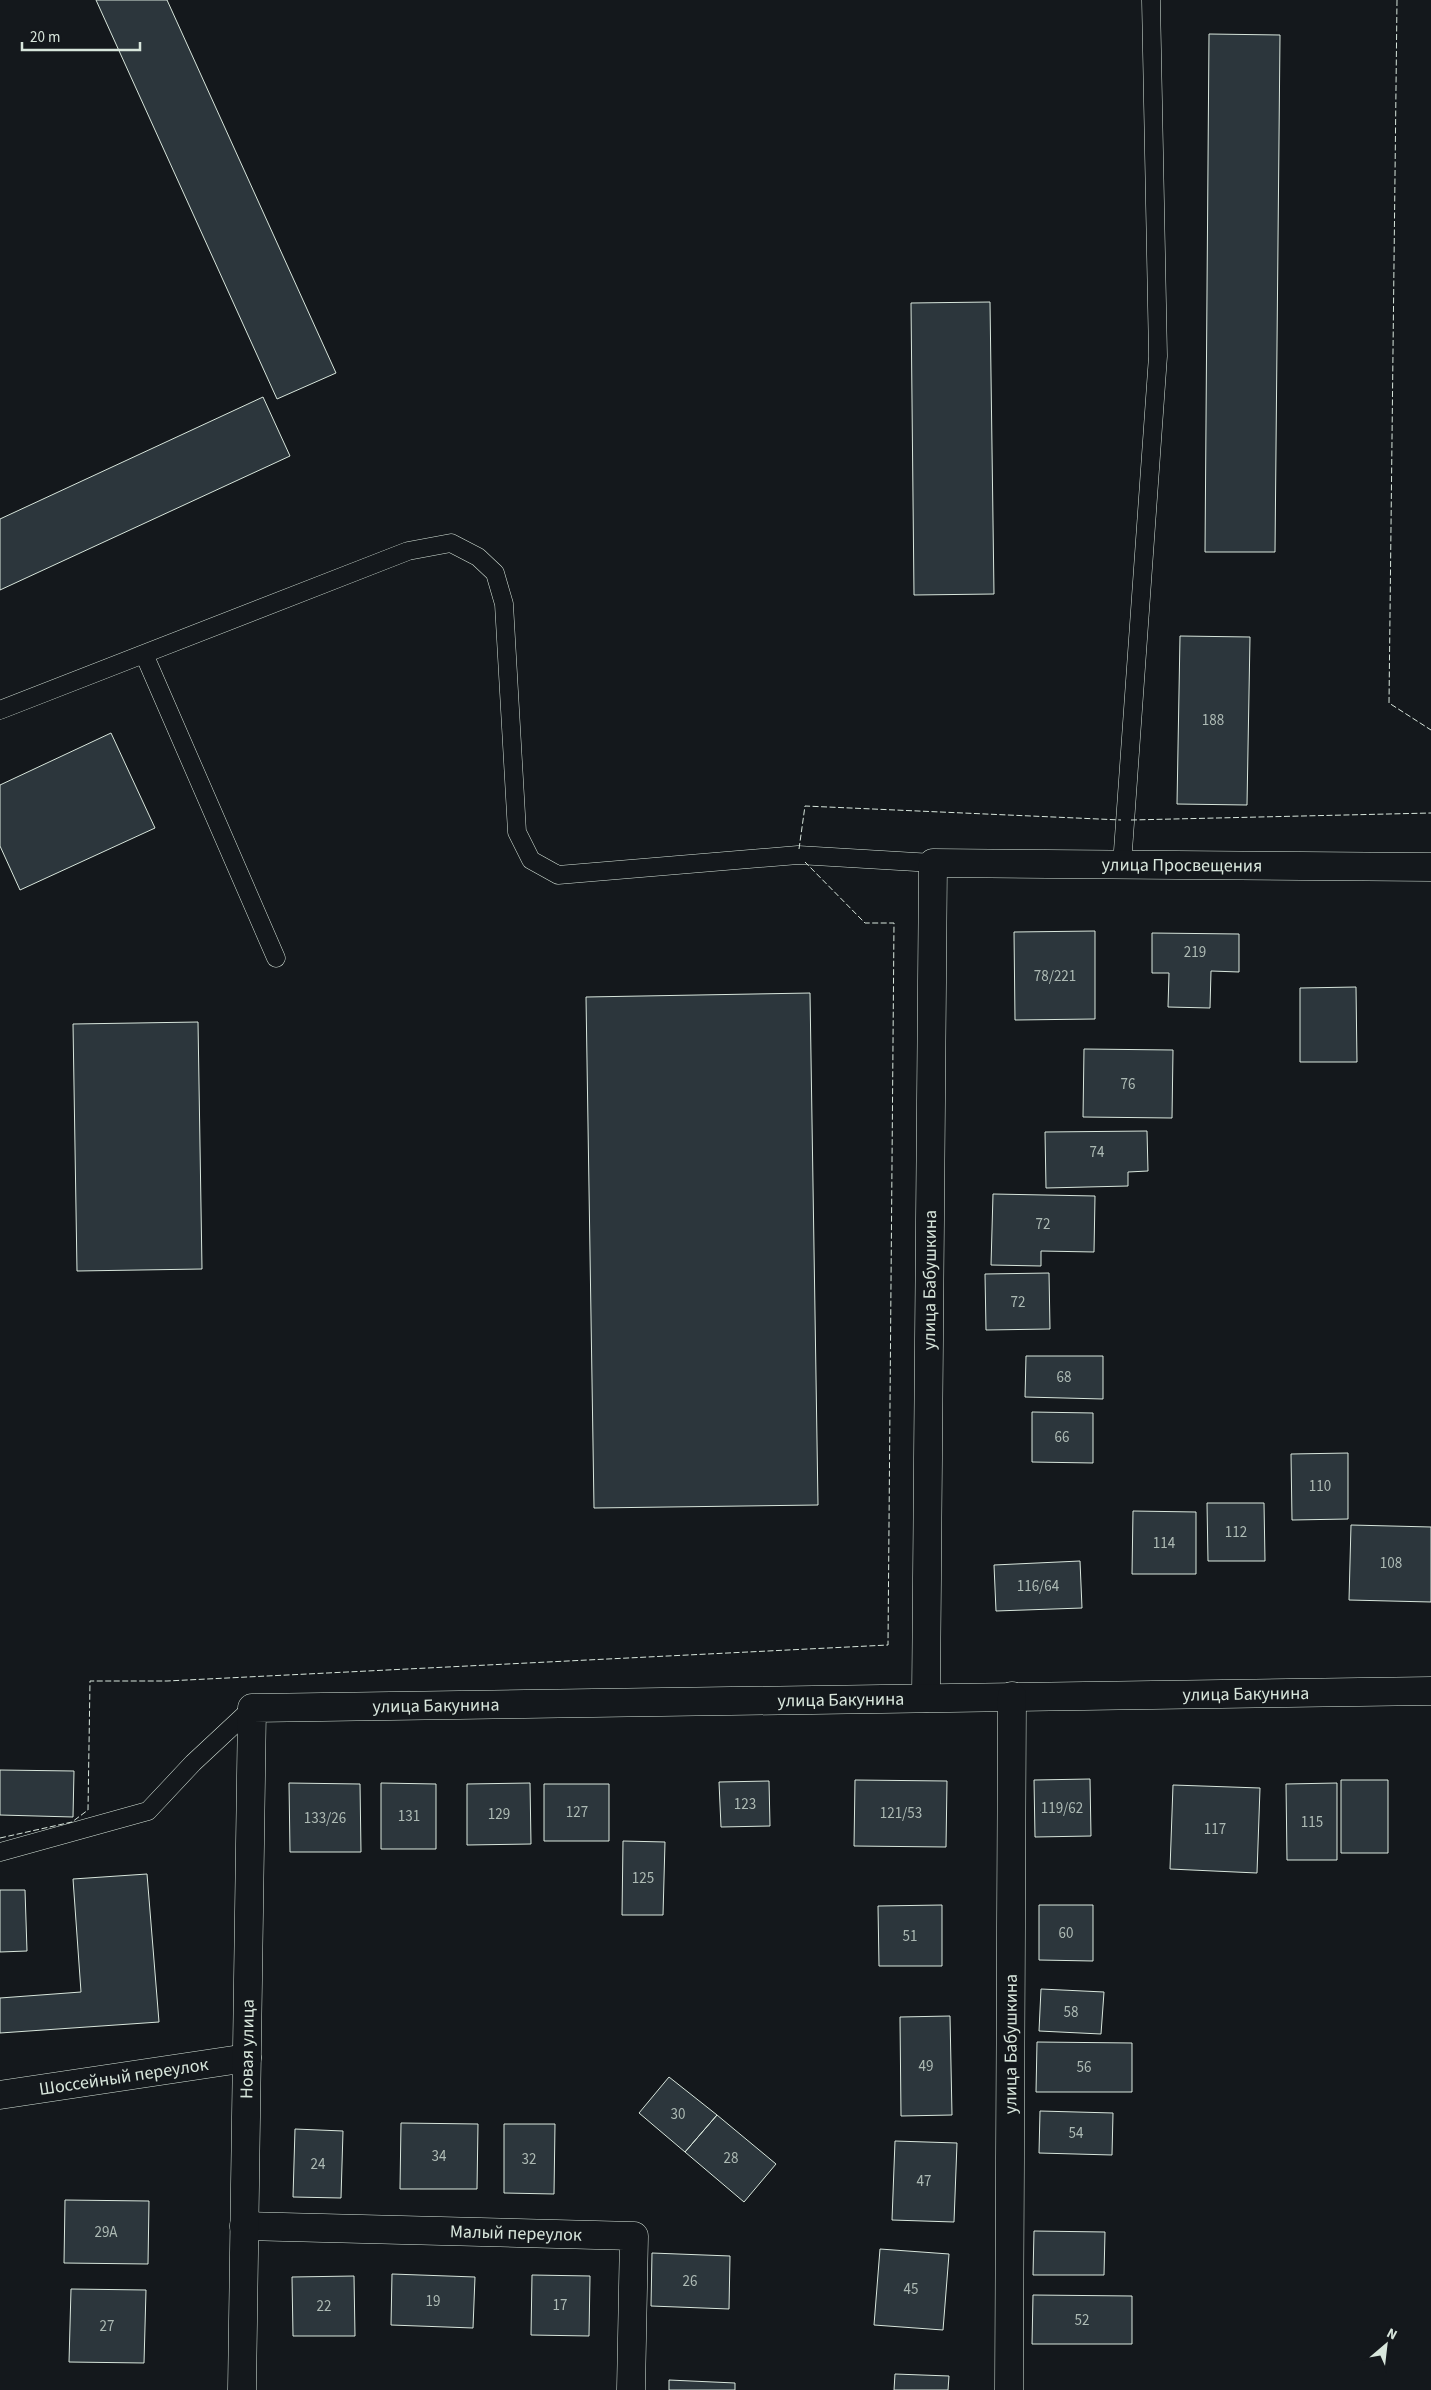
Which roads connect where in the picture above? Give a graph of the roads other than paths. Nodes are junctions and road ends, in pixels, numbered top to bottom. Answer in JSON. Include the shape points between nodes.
{"nodes":[{"id":1,"x":1151,"y":0,"type":"edge"},
{"id":2,"x":144,"y":654,"type":"junction"},
{"id":3,"x":0,"y":710,"type":"edge"},
{"id":4,"x":933,"y":863,"type":"junction"},
{"id":5,"x":1122,"y":865,"type":"junction"},
{"id":6,"x":1431,"y":867,"type":"edge"},
{"id":7,"x":276,"y":958,"type":"dead end"},
{"id":8,"x":1431,"y":1691,"type":"edge"},
{"id":9,"x":1012,"y":1696,"type":"junction"},
{"id":10,"x":926,"y":1698,"type":"junction"},
{"id":11,"x":252,"y":1708,"type":"junction"},
{"id":12,"x":0,"y":1852,"type":"edge"},
{"id":13,"x":246,"y":2058,"type":"junction"},
{"id":14,"x":0,"y":2095,"type":"edge"},
{"id":15,"x":244,"y":2226,"type":"junction"},
{"id":16,"x":242,"y":2390,"type":"edge"},
{"id":17,"x":631,"y":2390,"type":"edge"},
{"id":18,"x":1009,"y":2390,"type":"edge"}],
"edges":[{"from":1,"to":5,"type":"lane","via":[[1158,356]]},
{"from":2,"to":3,"type":"lane"},
{"from":2,"to":4,"type":"lane","via":[[408,551],[452,543],[478,557],[495,573],[504,604],[517,832],[531,860],[558,875],[798,855]]},
{"from":2,"to":7,"type":"lane"},
{"from":4,"to":5,"type":"street","name":"улица Просвещения"},
{"from":4,"to":10,"type":"street","name":"улица Бабушкина"},
{"from":5,"to":6,"type":"street","name":"улица Просвещения"},
{"from":8,"to":9,"type":"street","name":"улица Бакунина"},
{"from":9,"to":10,"type":"street","name":"улица Бакунина"},
{"from":9,"to":18,"type":"street","name":"улица Бабушкина"},
{"from":10,"to":11,"type":"street","name":"улица Бакунина"},
{"from":11,"to":12,"type":"lane","via":[[148,1811]]},
{"from":11,"to":13,"type":"street","name":"Новая улица"},
{"from":13,"to":14,"type":"street","name":"Шоссейный переулок"},
{"from":13,"to":15,"type":"street","name":"Новая улица"},
{"from":15,"to":16,"type":"street","name":"Новая улица"},
{"from":15,"to":17,"type":"street","name":"Малый переулок","via":[[634,2236]]}]}
